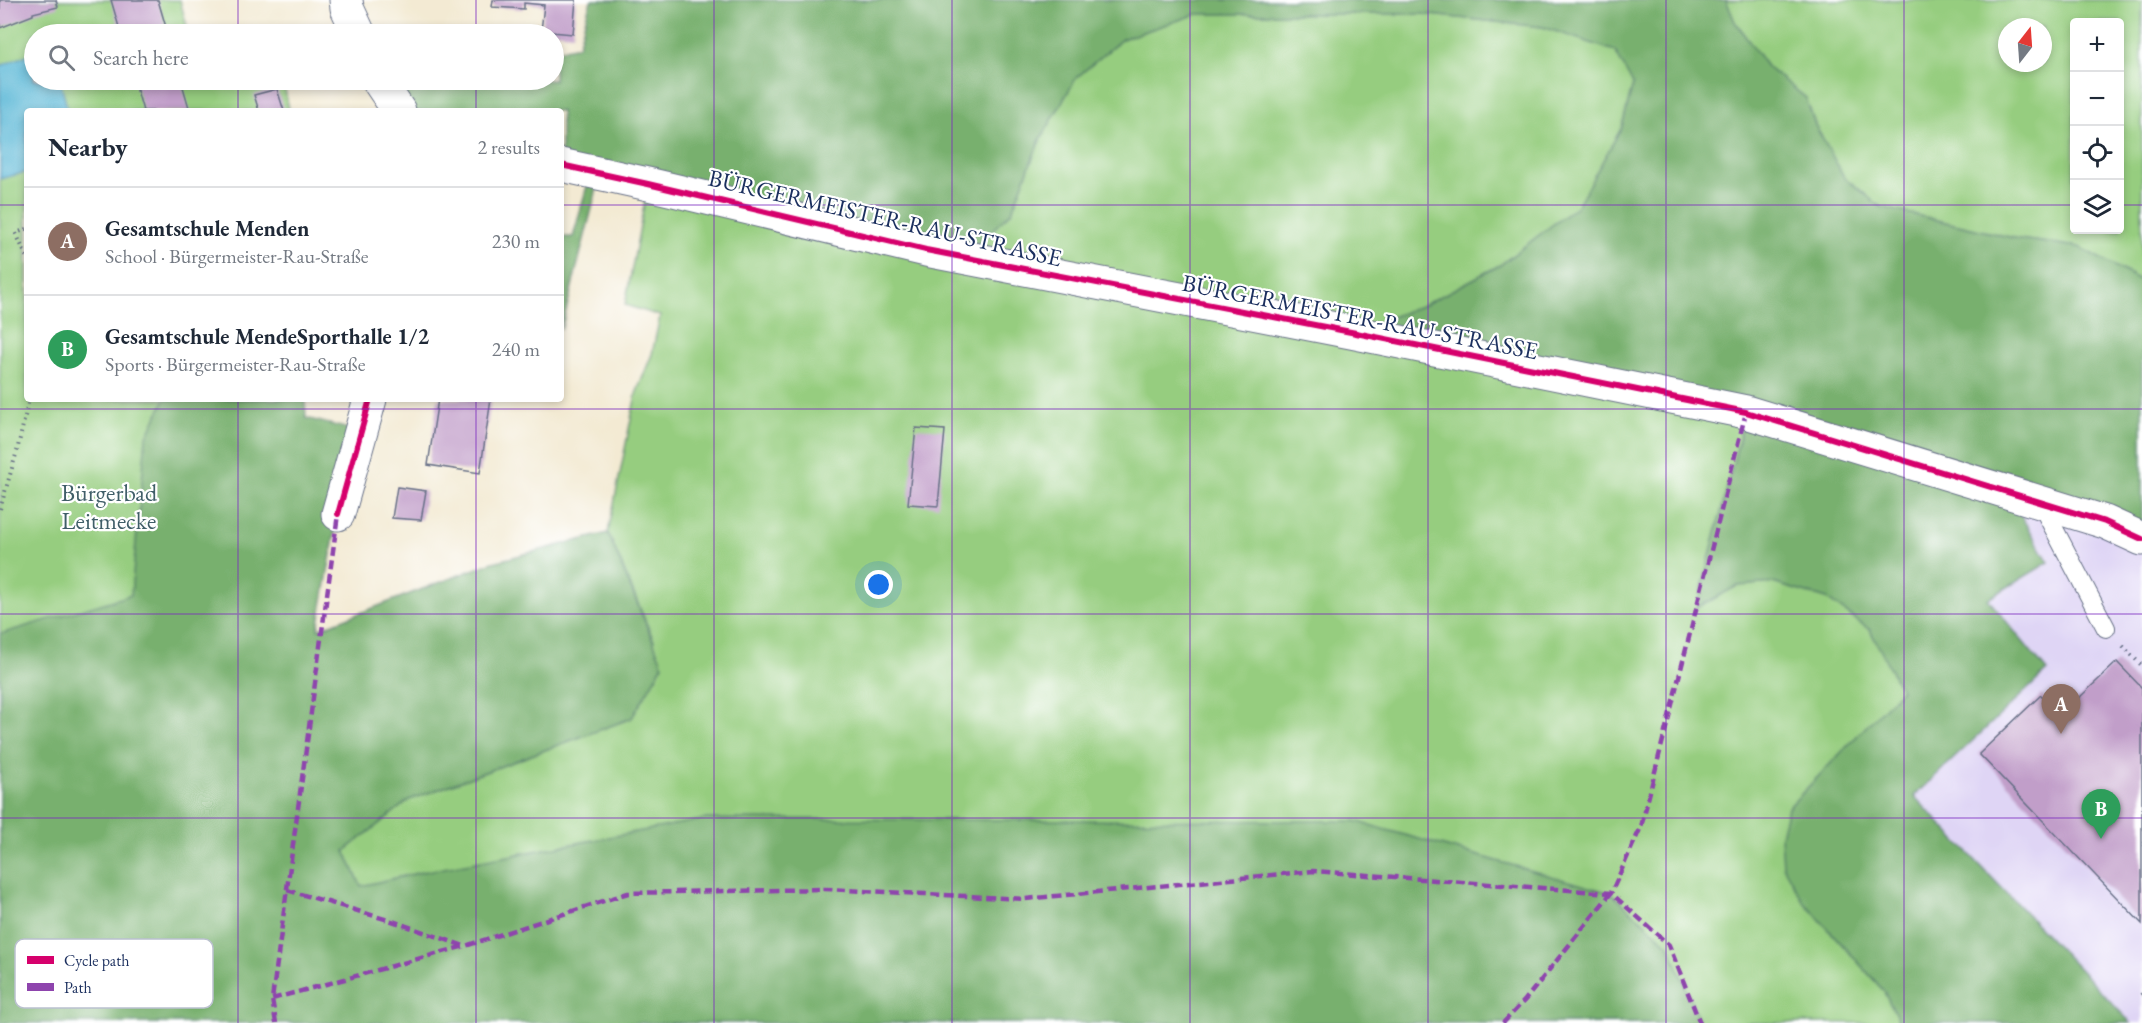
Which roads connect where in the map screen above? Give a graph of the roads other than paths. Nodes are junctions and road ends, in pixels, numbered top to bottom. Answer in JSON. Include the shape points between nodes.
{"nodes":[{"id":1,"x":345,"y":0,"type":"edge"},
{"id":2,"x":354,"y":24,"type":"edge"},
{"id":3,"x":385,"y":90,"type":"edge"},
{"id":4,"x":397,"y":108,"type":"edge"},
{"id":5,"x":564,"y":166,"type":"edge"},
{"id":6,"x":369,"y":402,"type":"edge"},
{"id":7,"x":2040,"y":502,"type":"junction"},
{"id":8,"x":338,"y":514,"type":"dead end"},
{"id":9,"x":2142,"y":539,"type":"edge"},
{"id":10,"x":2106,"y":628,"type":"dead end"}],
"edges":[{"from":1,"to":2,"type":"street"},
{"from":3,"to":4,"type":"street"},
{"from":5,"to":7,"type":"street","name":"BÜRGERMEISTER-RAU-STRASSE","via":[[926,250],[1746,412]]},
{"from":6,"to":8,"type":"street"},
{"from":7,"to":9,"type":"street","name":"BÜRGERMEISTER-RAU-STRASSE","via":[[2105,522]]},
{"from":7,"to":10,"type":"lane"}]}
